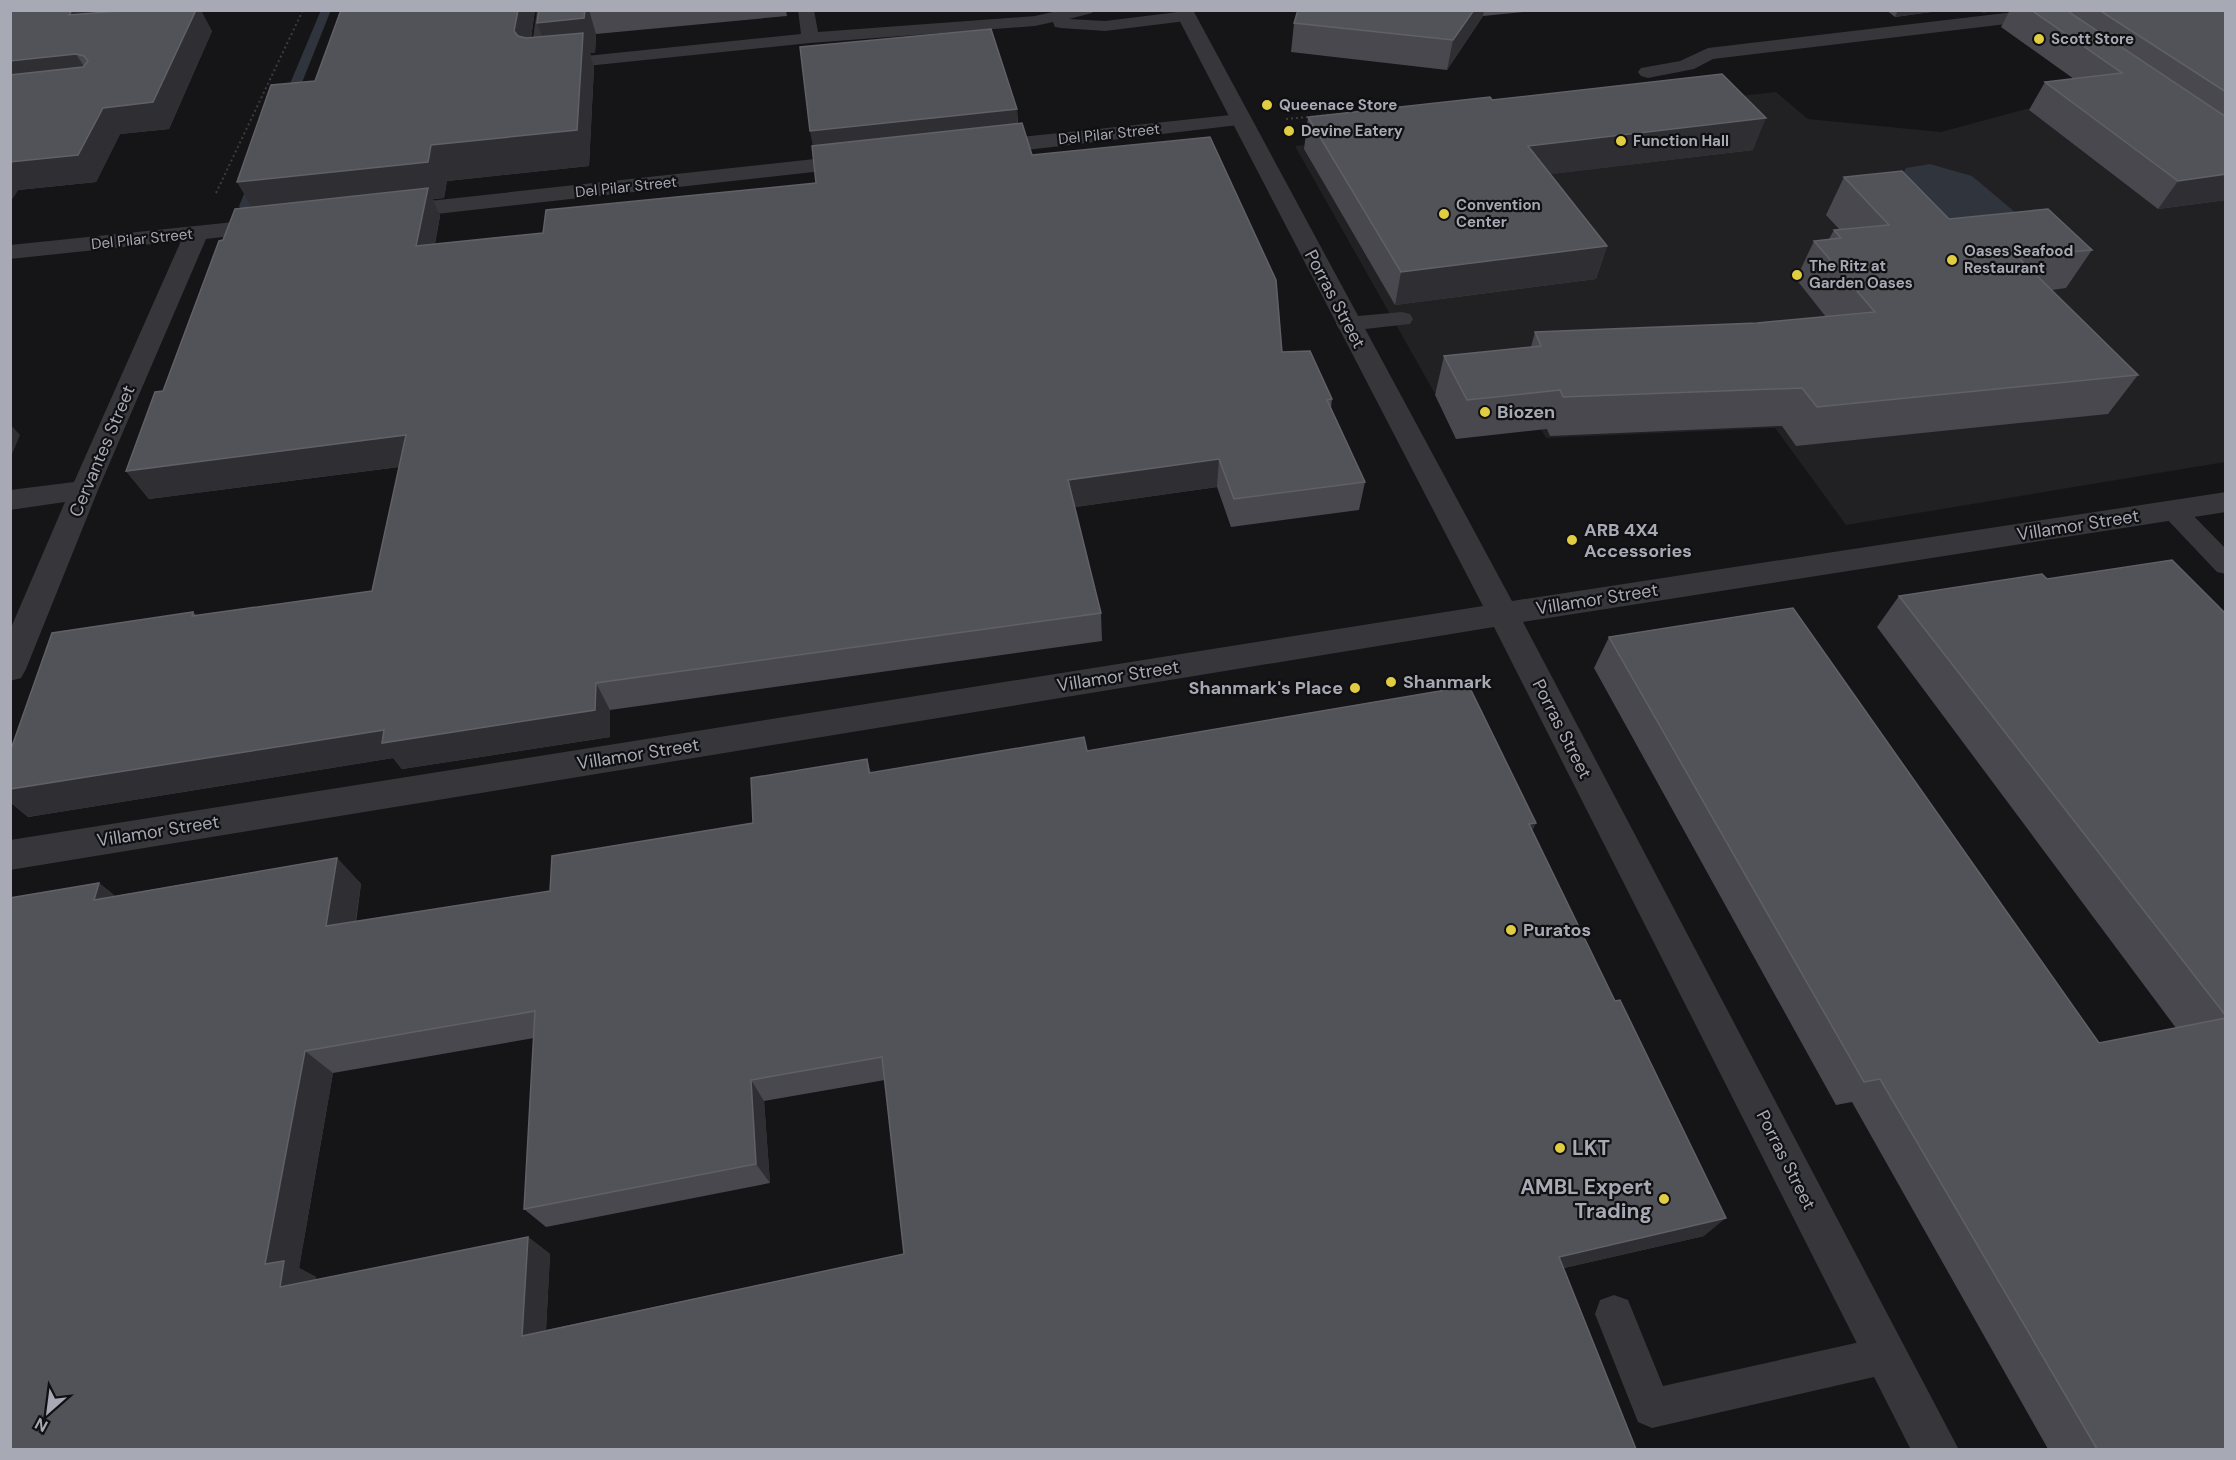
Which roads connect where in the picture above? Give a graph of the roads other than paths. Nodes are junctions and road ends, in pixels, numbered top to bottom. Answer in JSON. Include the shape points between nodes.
{"nodes":[{"id":1,"x":545,"y":10,"type":"edge"},
{"id":2,"x":806,"y":10,"type":"edge"},
{"id":3,"x":1086,"y":10,"type":"edge"},
{"id":4,"x":1185,"y":13,"type":"edge"},
{"id":5,"x":2029,"y":13,"type":"edge"},
{"id":6,"x":1035,"y":21,"type":"junction"},
{"id":7,"x":2051,"y":29,"type":"edge"},
{"id":8,"x":810,"y":39,"type":"junction"},
{"id":9,"x":1648,"y":72,"type":"dead end"},
{"id":10,"x":1242,"y":122,"type":"junction"},
{"id":11,"x":968,"y":149,"type":"edge"},
{"id":12,"x":884,"y":159,"type":"edge"},
{"id":13,"x":374,"y":214,"type":"edge"},
{"id":14,"x":291,"y":223,"type":"edge"},
{"id":15,"x":196,"y":234,"type":"junction"},
{"id":16,"x":10,"y":252,"type":"edge"},
{"id":17,"x":1402,"y":320,"type":"dead end"},
{"id":18,"x":1347,"y":324,"type":"junction"},
{"id":19,"x":84,"y":490,"type":"junction"},
{"id":20,"x":10,"y":500,"type":"edge"},
{"id":21,"x":2226,"y":502,"type":"edge"},
{"id":22,"x":2173,"y":510,"type":"junction"},
{"id":23,"x":2226,"y":565,"type":"edge"},
{"id":24,"x":1503,"y":614,"type":"junction"},
{"id":25,"x":10,"y":669,"type":"edge"},
{"id":26,"x":10,"y":855,"type":"edge"},
{"id":27,"x":1614,"y":1314,"type":"dead end"},
{"id":28,"x":1887,"y":1355,"type":"junction"},
{"id":29,"x":1936,"y":1449,"type":"edge"}],
"edges":[{"from":1,"to":8,"type":"lane","via":[[538,66]]},
{"from":2,"to":8,"type":"lane"},
{"from":3,"to":6,"type":"lane"},
{"from":4,"to":6,"type":"lane","via":[[1105,26]]},
{"from":4,"to":10,"type":"street","name":"Porras Street"},
{"from":5,"to":7,"type":"street"},
{"from":5,"to":9,"type":"street","via":[[1708,54],[1685,67]]},
{"from":6,"to":8,"type":"lane"},
{"from":10,"to":11,"type":"street","name":"Del Pilar Street"},
{"from":10,"to":18,"type":"street","name":"Porras Street"},
{"from":12,"to":13,"type":"street","name":"Del Pilar Street"},
{"from":14,"to":15,"type":"street","name":"Del Pilar Street"},
{"from":15,"to":16,"type":"street","name":"Del Pilar Street"},
{"from":15,"to":19,"type":"street","name":"Cervantes Street"},
{"from":17,"to":18,"type":"lane"},
{"from":18,"to":24,"type":"street","name":"Porras Street"},
{"from":19,"to":20,"type":"street"},
{"from":19,"to":25,"type":"street","name":"Cervantes Street"},
{"from":21,"to":22,"type":"street","name":"Villamor Street"},
{"from":22,"to":23,"type":"lane"},
{"from":22,"to":24,"type":"street","name":"Villamor Street"},
{"from":24,"to":26,"type":"street","name":"Villamor Street"},
{"from":24,"to":28,"type":"street","name":"Porras Street"},
{"from":27,"to":28,"type":"lane","via":[[1652,1408]]},
{"from":28,"to":29,"type":"street","name":"Porras Street"}]}
